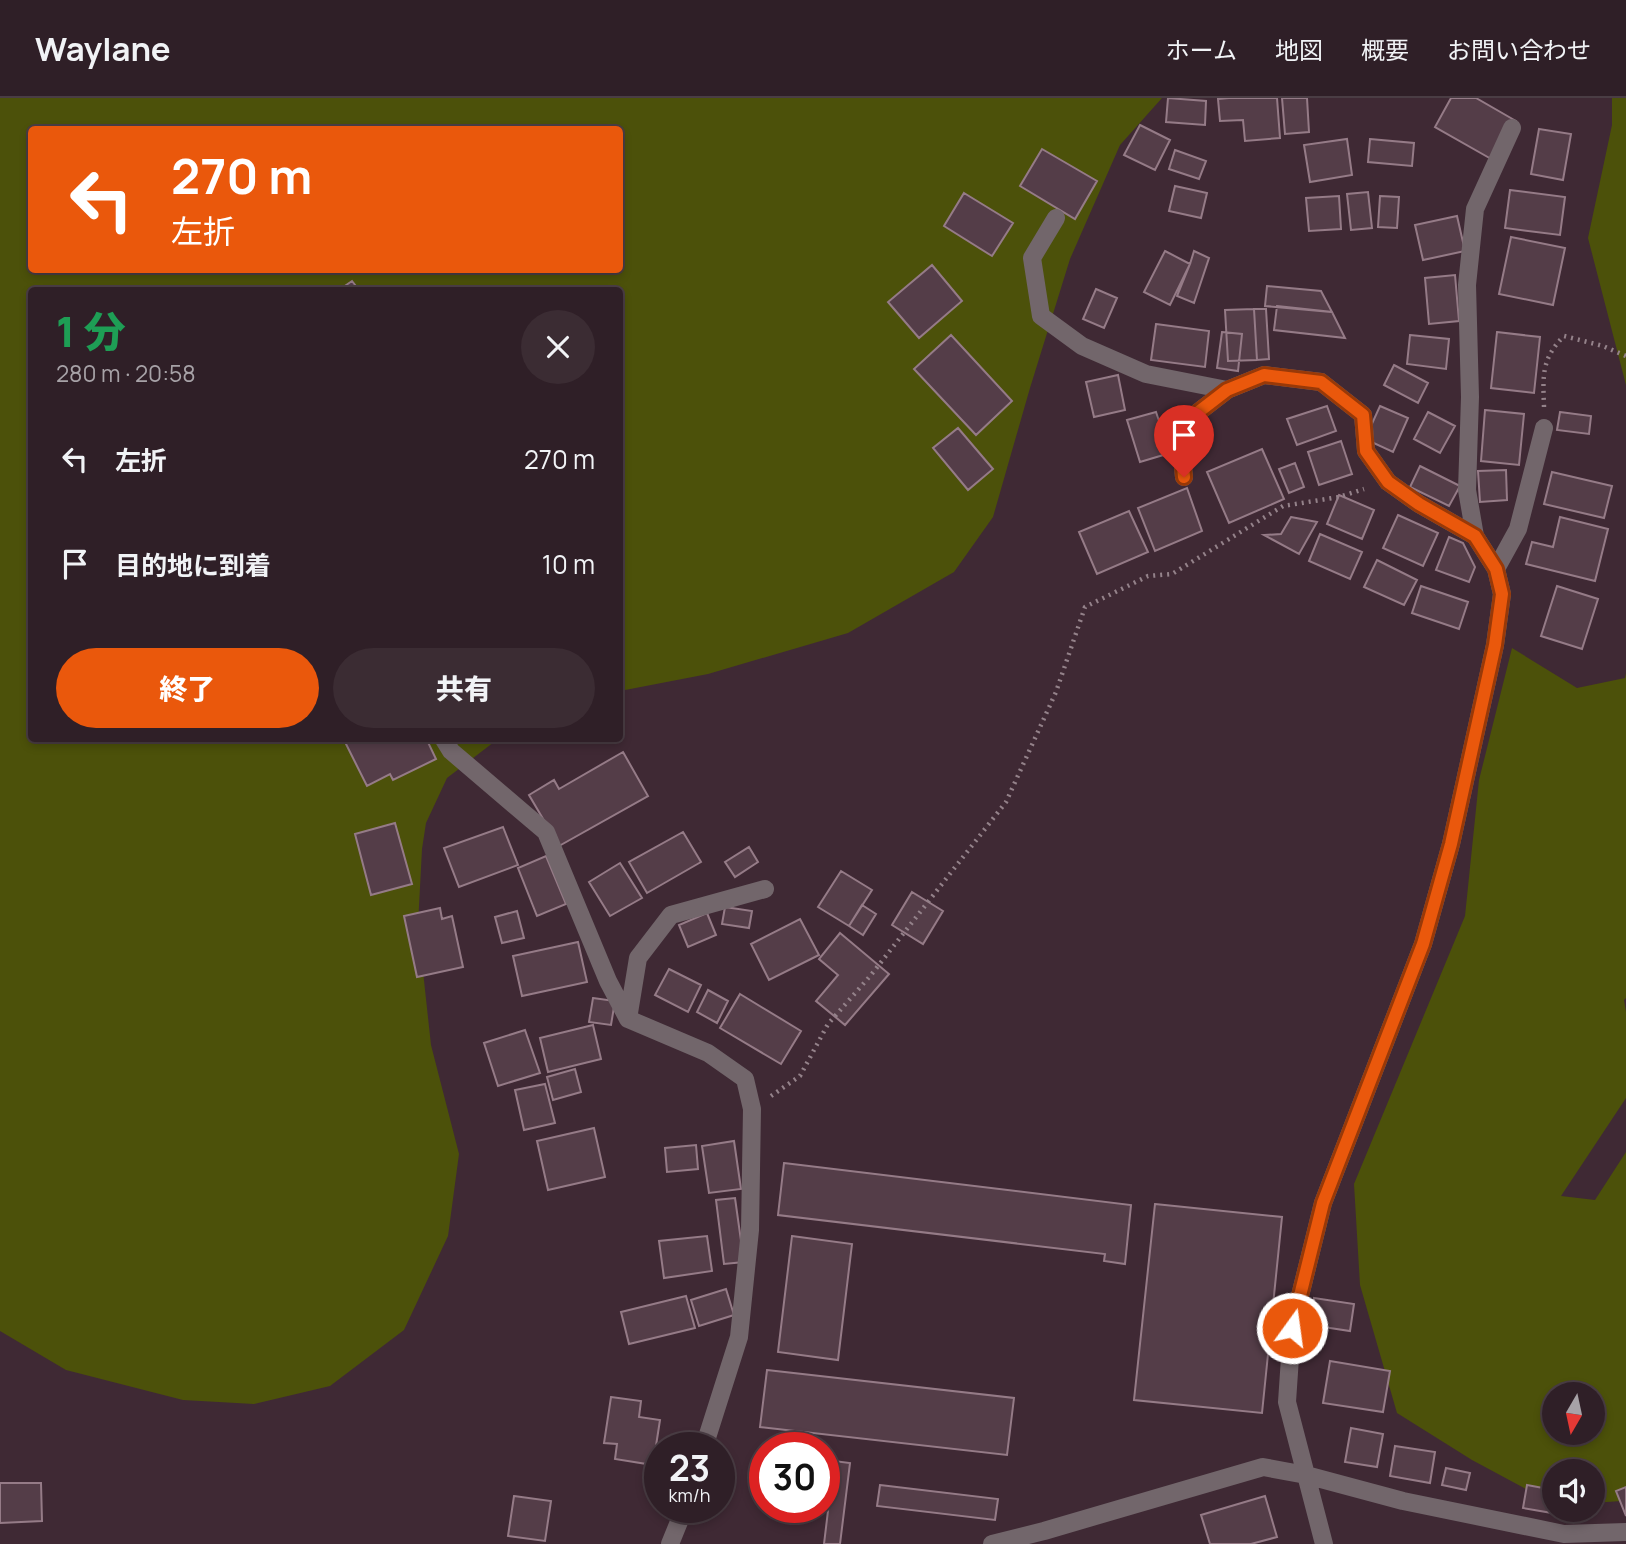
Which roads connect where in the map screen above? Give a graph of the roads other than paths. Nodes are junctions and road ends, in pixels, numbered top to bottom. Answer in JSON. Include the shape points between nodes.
{"nodes":[{"id":1,"x":1512,"y":128,"type":"dead end"},
{"id":2,"x":1056,"y":218,"type":"dead end"},
{"id":3,"x":1227,"y":390,"type":"junction"},
{"id":4,"x":1544,"y":428,"type":"road end"},
{"id":5,"x":1184,"y":477,"type":"dead end"},
{"id":6,"x":1475,"y":536,"type":"junction"},
{"id":7,"x":1496,"y":569,"type":"junction"},
{"id":8,"x":445,"y":742,"type":"edge"},
{"id":9,"x":765,"y":889,"type":"dead end"},
{"id":10,"x":628,"y":1018,"type":"junction"},
{"id":11,"x":709,"y":1432,"type":"edge"},
{"id":12,"x":1306,"y":1475,"type":"junction"},
{"id":13,"x":679,"y":1523,"type":"edge"},
{"id":14,"x":1626,"y":1532,"type":"edge"},
{"id":15,"x":670,"y":1544,"type":"edge"},
{"id":16,"x":992,"y":1544,"type":"edge"},
{"id":17,"x":1324,"y":1544,"type":"edge"}],
"edges":[{"from":1,"to":6,"type":"street","via":[[1475,209],[1467,285],[1467,490]]},
{"from":2,"to":3,"type":"street","via":[[1032,258],[1041,317],[1082,346],[1146,374]]},
{"from":3,"to":5,"type":"street","via":[[1179,427]]},
{"from":3,"to":6,"type":"street","via":[[1264,375],[1321,382],[1363,415],[1366,451],[1388,482]]},
{"from":4,"to":7,"type":"street","via":[[1518,529]]},
{"from":6,"to":7,"type":"street"},
{"from":7,"to":12,"type":"street","via":[[1502,594],[1495,645],[1451,844],[1423,944],[1323,1203],[1292,1328],[1287,1402]]},
{"from":8,"to":10,"type":"street","via":[[546,832]]},
{"from":9,"to":10,"type":"street","via":[[671,915],[638,958]]},
{"from":10,"to":11,"type":"street","via":[[708,1053],[745,1079],[752,1108],[750,1230],[739,1337]]},
{"from":12,"to":14,"type":"street","via":[[1403,1501],[1564,1534]]},
{"from":12,"to":16,"type":"street","via":[[1263,1467]]},
{"from":12,"to":17,"type":"street"},
{"from":13,"to":15,"type":"street"}]}
